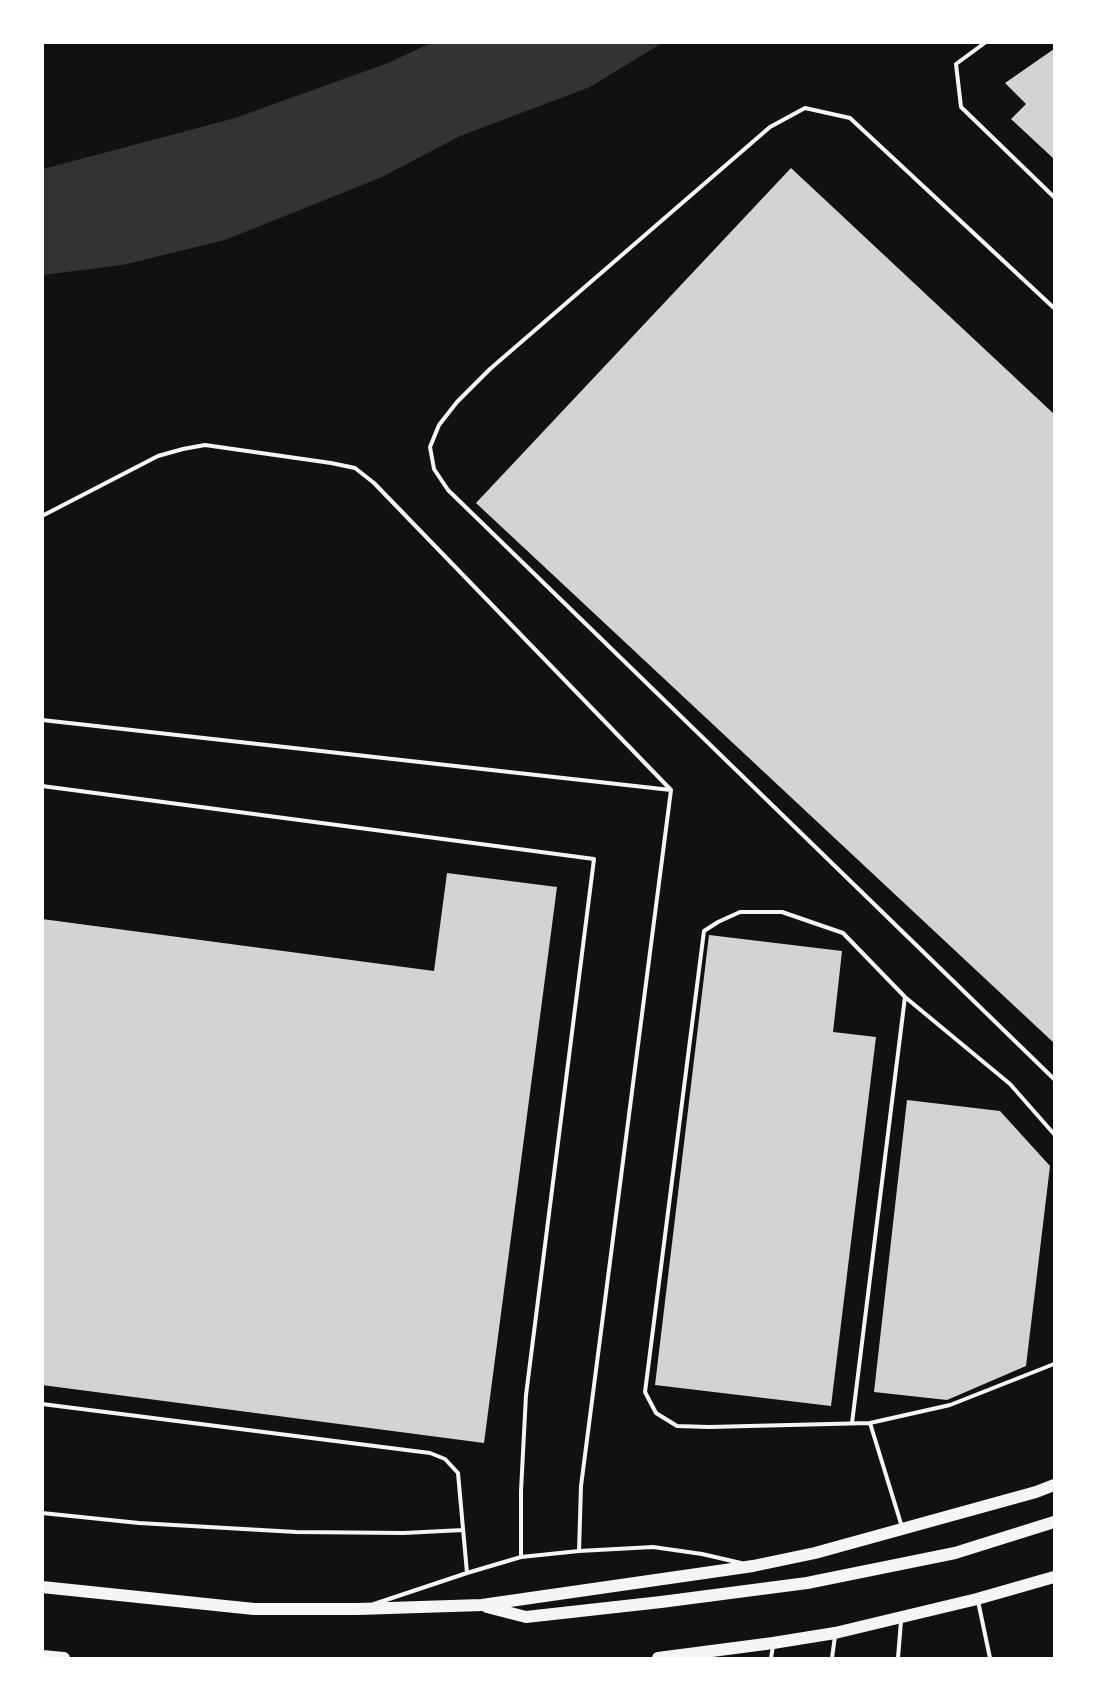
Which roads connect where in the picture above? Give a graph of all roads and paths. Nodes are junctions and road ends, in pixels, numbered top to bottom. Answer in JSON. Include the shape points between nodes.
{"nodes":[{"id":1,"x":986,"y":42,"type":"edge"},
{"id":2,"x":1054,"y":197,"type":"edge"},
{"id":3,"x":1054,"y":308,"type":"edge"},
{"id":4,"x":42,"y":516,"type":"edge"},
{"id":5,"x":42,"y":720,"type":"edge"},
{"id":6,"x":42,"y":786,"type":"edge"},
{"id":7,"x":671,"y":790,"type":"junction"},
{"id":8,"x":904,"y":997,"type":"junction"},
{"id":9,"x":1054,"y":1079,"type":"edge"},
{"id":10,"x":1054,"y":1134,"type":"edge"},
{"id":11,"x":1054,"y":1364,"type":"edge"},
{"id":12,"x":42,"y":1404,"type":"edge"},
{"id":13,"x":870,"y":1422,"type":"junction"},
{"id":14,"x":852,"y":1423,"type":"junction"},
{"id":15,"x":1054,"y":1485,"type":"edge"},
{"id":16,"x":42,"y":1513,"type":"edge"},
{"id":17,"x":1054,"y":1522,"type":"edge"},
{"id":18,"x":903,"y":1529,"type":"junction"},
{"id":19,"x":463,"y":1530,"type":"junction"},
{"id":20,"x":579,"y":1551,"type":"junction"},
{"id":21,"x":521,"y":1557,"type":"junction"},
{"id":22,"x":753,"y":1566,"type":"junction"},
{"id":23,"x":467,"y":1573,"type":"junction"},
{"id":24,"x":1053,"y":1581,"type":"edge"},
{"id":25,"x":42,"y":1588,"type":"edge"},
{"id":26,"x":978,"y":1599,"type":"junction"},
{"id":27,"x":482,"y":1605,"type":"junction"},
{"id":28,"x":358,"y":1609,"type":"junction"},
{"id":29,"x":901,"y":1618,"type":"junction"},
{"id":30,"x":835,"y":1633,"type":"junction"},
{"id":31,"x":773,"y":1644,"type":"junction"},
{"id":32,"x":42,"y":1656,"type":"edge"},
{"id":33,"x":64,"y":1658,"type":"edge"},
{"id":34,"x":658,"y":1658,"type":"edge"},
{"id":35,"x":771,"y":1658,"type":"edge"},
{"id":36,"x":832,"y":1658,"type":"edge"},
{"id":37,"x":898,"y":1658,"type":"edge"},
{"id":38,"x":990,"y":1658,"type":"edge"}],
"edges":[{"from":1,"to":2,"type":"lane","via":[[956,64],[961,107]]},
{"from":3,"to":9,"type":"lane","via":[[850,118],[806,108],[770,127],[490,369],[439,425],[430,447],[434,469],[448,490]]},
{"from":4,"to":7,"type":"lane","via":[[158,456],[205,445],[355,468],[374,483]]},
{"from":5,"to":7,"type":"lane"},
{"from":6,"to":21,"type":"lane","via":[[594,859],[526,1395]]},
{"from":7,"to":20,"type":"lane","via":[[581,1486]]},
{"from":8,"to":10,"type":"lane","via":[[1010,1084]]},
{"from":8,"to":14,"type":"lane"},
{"from":8,"to":14,"type":"lane","via":[[843,933],[782,912],[740,912],[704,931],[645,1392],[656,1413],[677,1426]]},
{"from":11,"to":13,"type":"lane","via":[[950,1405]]},
{"from":12,"to":19,"type":"lane","via":[[430,1453],[445,1459],[458,1473]]},
{"from":13,"to":14,"type":"lane"},
{"from":13,"to":18,"type":"lane"},
{"from":15,"to":18,"type":"main road"},
{"from":16,"to":19,"type":"lane","via":[[139,1523],[296,1532]]},
{"from":17,"to":27,"type":"main road","via":[[955,1553],[807,1583],[526,1617]]},
{"from":18,"to":22,"type":"main road"},
{"from":19,"to":23,"type":"lane"},
{"from":20,"to":21,"type":"lane"},
{"from":20,"to":22,"type":"lane","via":[[653,1547]]},
{"from":21,"to":23,"type":"lane"},
{"from":22,"to":27,"type":"main road"},
{"from":23,"to":28,"type":"lane"},
{"from":24,"to":26,"type":"main road"},
{"from":25,"to":28,"type":"main road","via":[[254,1609]]},
{"from":26,"to":29,"type":"main road"},
{"from":26,"to":38,"type":"lane"},
{"from":27,"to":28,"type":"main road"},
{"from":29,"to":30,"type":"main road"},
{"from":29,"to":37,"type":"lane"},
{"from":30,"to":31,"type":"main road"},
{"from":30,"to":36,"type":"lane"},
{"from":31,"to":34,"type":"main road"},
{"from":31,"to":35,"type":"lane"},
{"from":32,"to":33,"type":"main road"}]}
